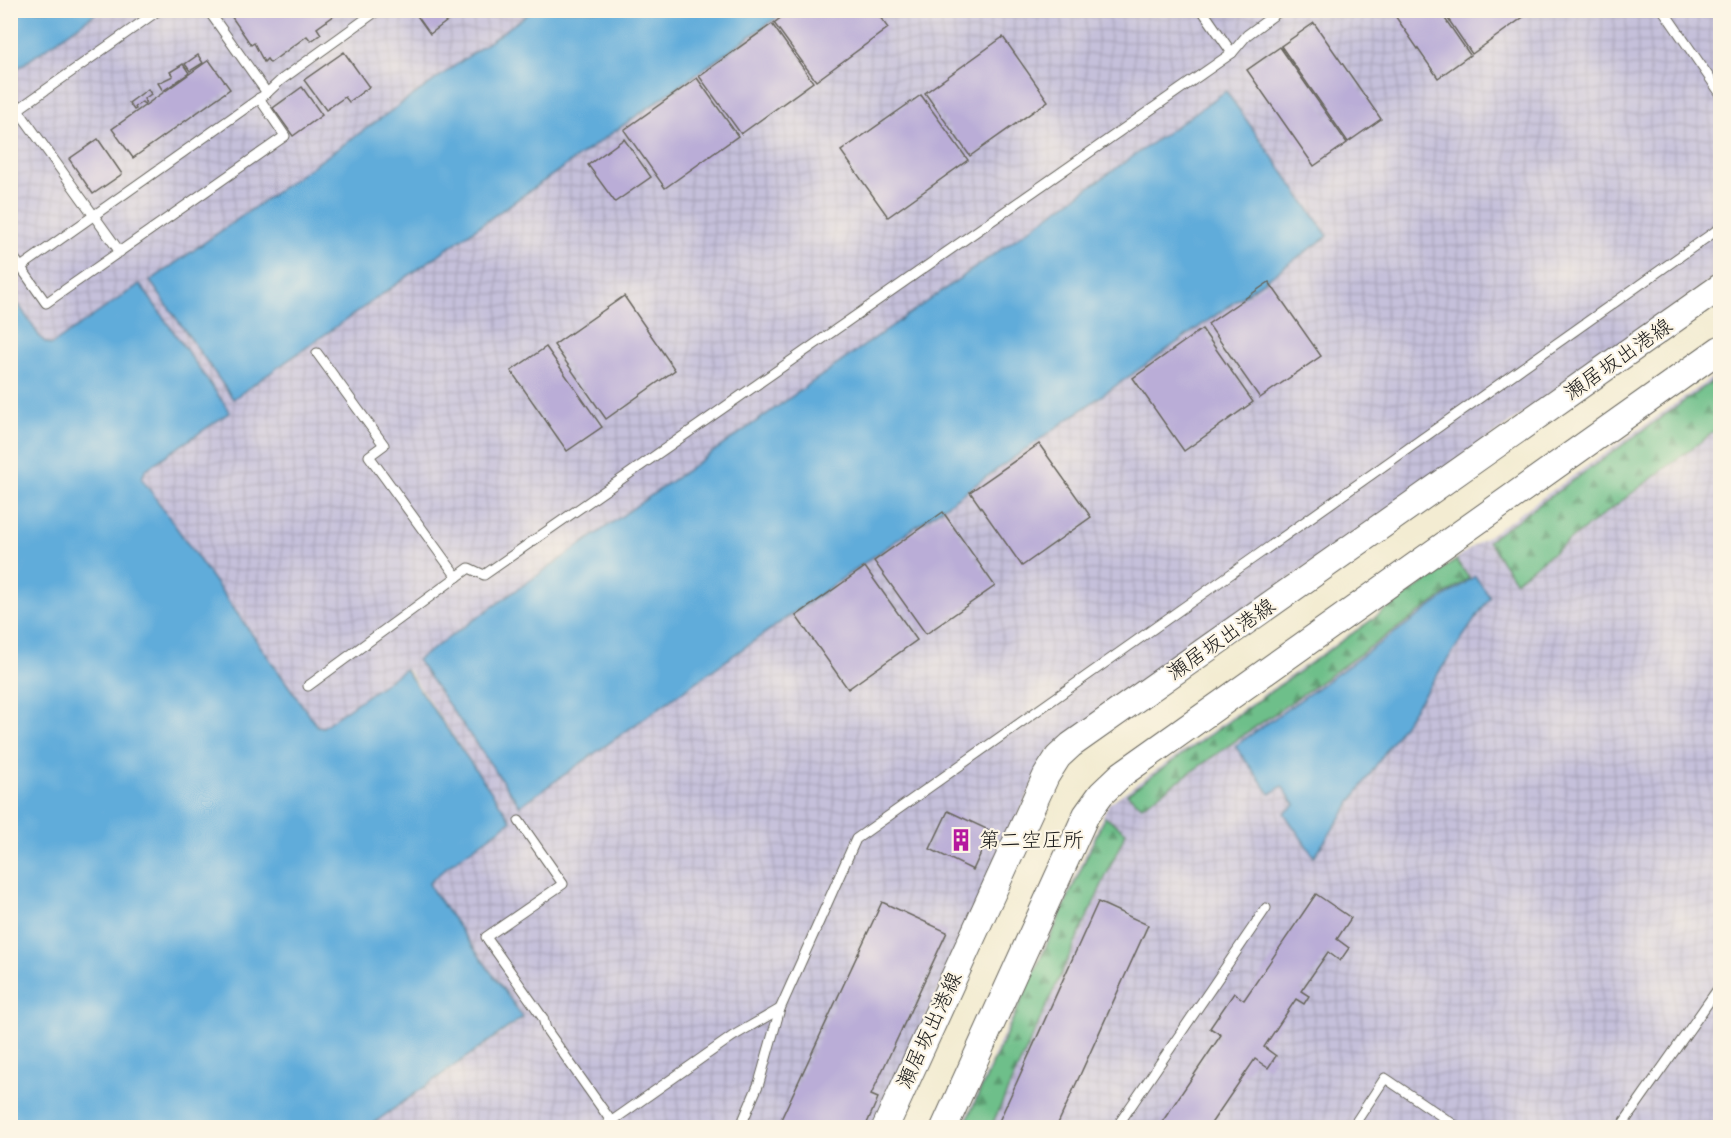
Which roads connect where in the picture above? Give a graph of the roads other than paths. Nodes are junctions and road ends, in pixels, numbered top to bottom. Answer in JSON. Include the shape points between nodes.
{"nodes":[{"id":1,"x":159,"y":10,"type":"edge"},
{"id":2,"x":208,"y":10,"type":"edge"},
{"id":3,"x":378,"y":10,"type":"edge"},
{"id":4,"x":1202,"y":10,"type":"edge"},
{"id":5,"x":1281,"y":10,"type":"edge"},
{"id":6,"x":1663,"y":10,"type":"edge"},
{"id":7,"x":1232,"y":53,"type":"junction"},
{"id":8,"x":1720,"y":93,"type":"edge"},
{"id":9,"x":263,"y":96,"type":"junction"},
{"id":10,"x":14,"y":113,"type":"edge"},
{"id":11,"x":94,"y":216,"type":"junction"},
{"id":12,"x":1720,"y":228,"type":"edge"},
{"id":13,"x":10,"y":252,"type":"edge"},
{"id":14,"x":120,"y":252,"type":"junction"},
{"id":15,"x":21,"y":267,"type":"junction"},
{"id":16,"x":1720,"y":286,"type":"edge"},
{"id":17,"x":1720,"y":349,"type":"edge"},
{"id":18,"x":317,"y":353,"type":"dead end"},
{"id":19,"x":457,"y":577,"type":"junction"},
{"id":20,"x":308,"y":686,"type":"dead end"},
{"id":21,"x":519,"y":821,"type":"dead end"},
{"id":22,"x":1266,"y":908,"type":"dead end"},
{"id":23,"x":1720,"y":986,"type":"edge"},
{"id":24,"x":780,"y":1009,"type":"junction"},
{"id":25,"x":611,"y":1121,"type":"junction"},
{"id":26,"x":602,"y":1128,"type":"edge"},
{"id":27,"x":740,"y":1128,"type":"edge"},
{"id":28,"x":885,"y":1128,"type":"edge"},
{"id":29,"x":944,"y":1128,"type":"edge"},
{"id":30,"x":1116,"y":1128,"type":"edge"},
{"id":31,"x":1352,"y":1128,"type":"edge"},
{"id":32,"x":1459,"y":1128,"type":"edge"},
{"id":33,"x":1620,"y":1128,"type":"edge"}],
"edges":[{"from":1,"to":10,"type":"lane"},
{"from":2,"to":9,"type":"lane"},
{"from":3,"to":9,"type":"lane"},
{"from":4,"to":7,"type":"lane"},
{"from":5,"to":7,"type":"lane","via":[[1247,35]]},
{"from":6,"to":8,"type":"lane"},
{"from":7,"to":19,"type":"lane","via":[[484,575],[469,568]]},
{"from":9,"to":11,"type":"lane"},
{"from":9,"to":14,"type":"lane","via":[[285,136]]},
{"from":10,"to":11,"type":"lane"},
{"from":11,"to":14,"type":"lane"},
{"from":11,"to":15,"type":"lane"},
{"from":12,"to":24,"type":"lane","via":[[856,839]]},
{"from":13,"to":15,"type":"lane"},
{"from":14,"to":15,"type":"lane","via":[[46,303]]},
{"from":16,"to":28,"type":"main road","name":"瀬居坂出港線","via":[[1058,757]]},
{"from":17,"to":29,"type":"main road","via":[[1122,774],[1101,794],[1086,815]]},
{"from":18,"to":19,"type":"lane","via":[[384,445],[369,456]]},
{"from":19,"to":20,"type":"lane"},
{"from":21,"to":25,"type":"lane","via":[[563,884],[486,938]]},
{"from":22,"to":30,"type":"lane"},
{"from":23,"to":33,"type":"lane"},
{"from":24,"to":25,"type":"lane","via":[[733,1036]]},
{"from":24,"to":27,"type":"lane","via":[[759,1083]]},
{"from":25,"to":26,"type":"lane"},
{"from":31,"to":32,"type":"lane","via":[[1385,1078]]}]}
